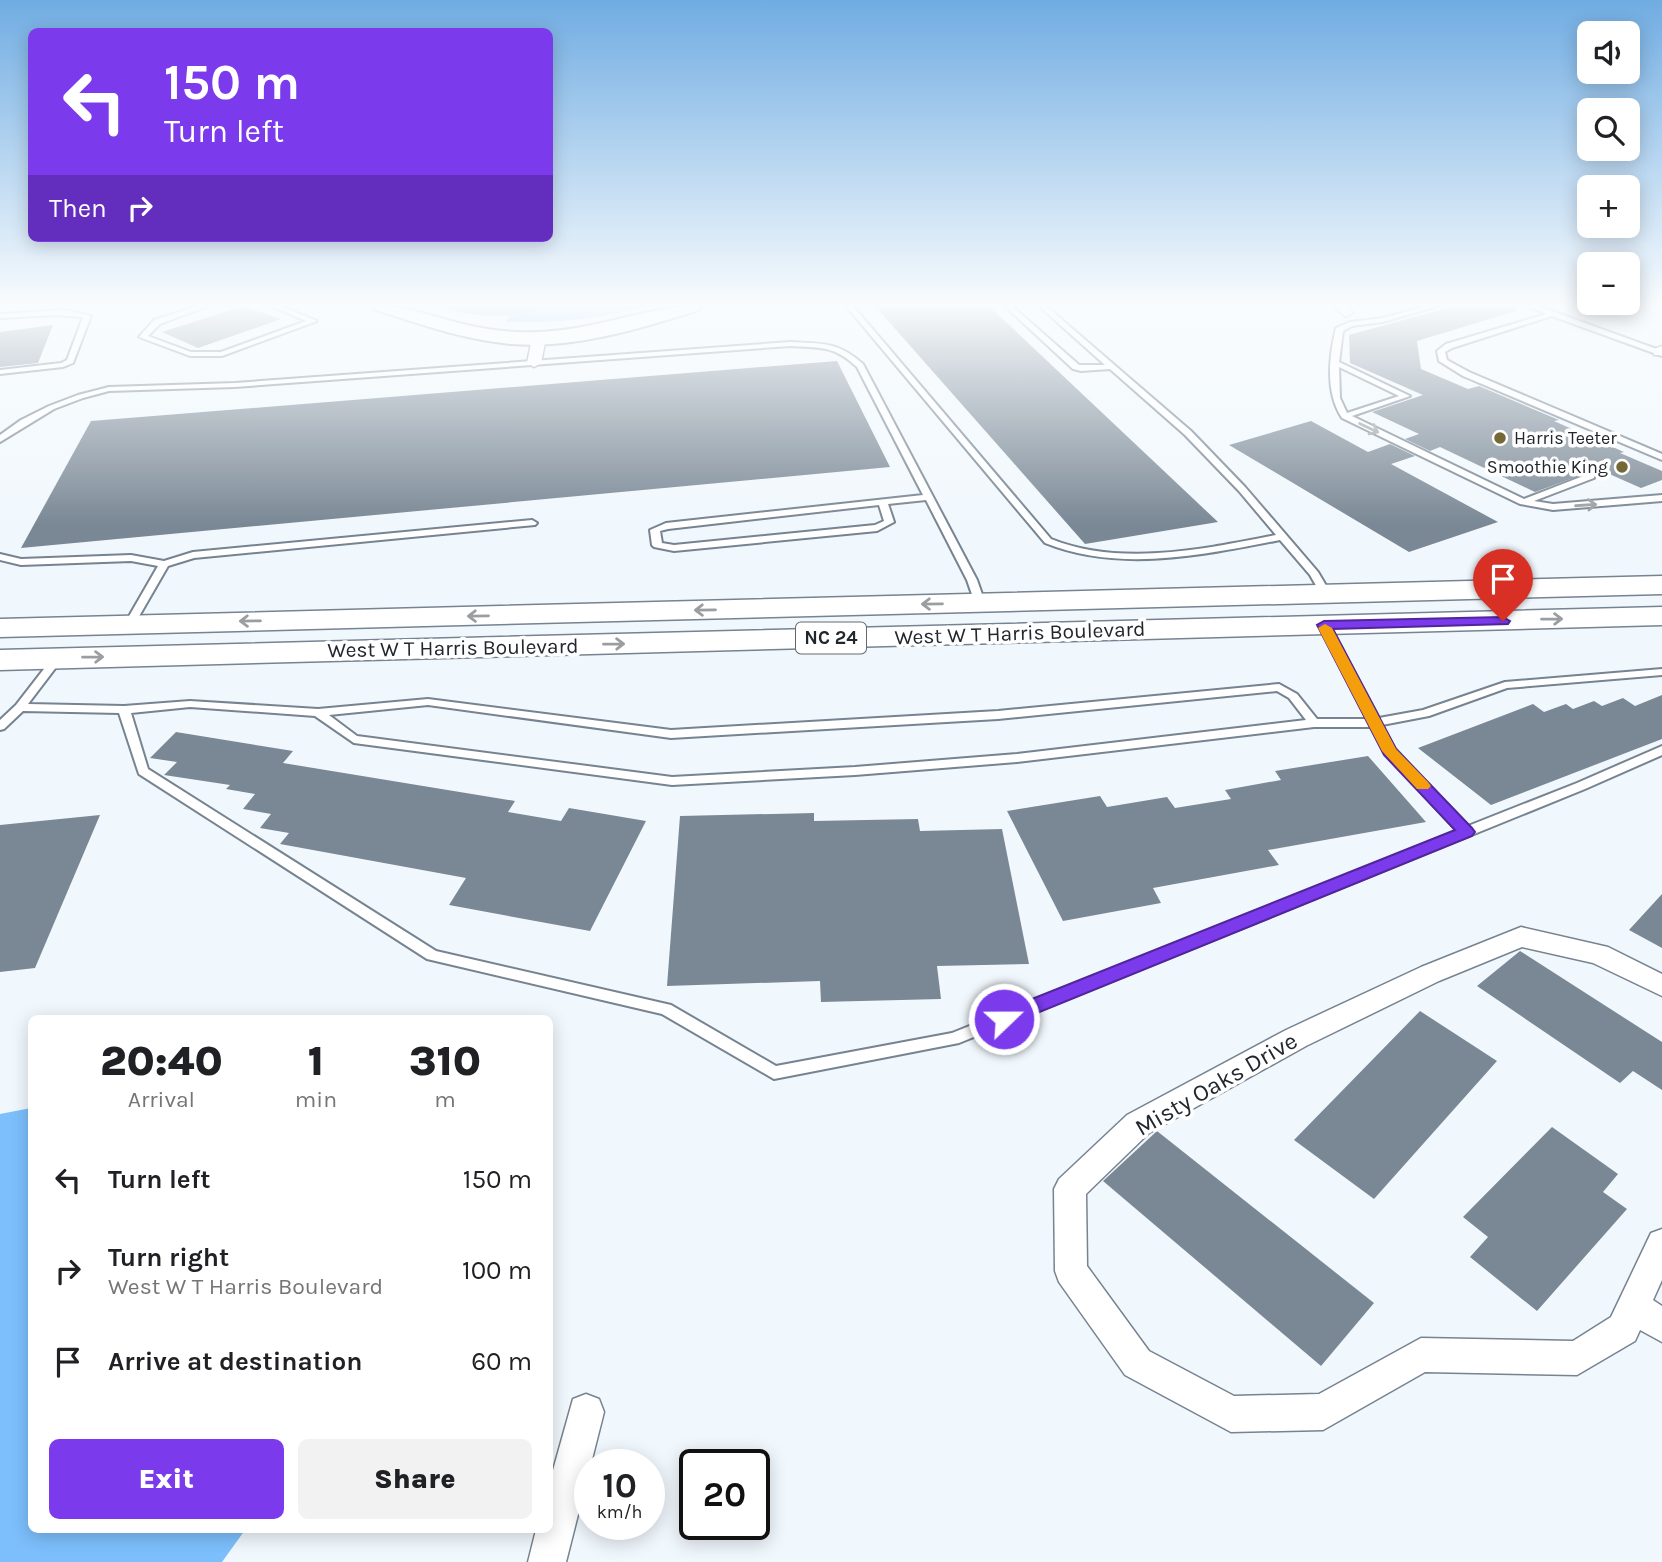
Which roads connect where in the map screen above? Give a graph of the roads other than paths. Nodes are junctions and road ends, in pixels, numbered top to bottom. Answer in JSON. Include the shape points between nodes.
{"nodes":[{"id":1,"x":318,"y":379,"type":"edge"},
{"id":2,"x":867,"y":379,"type":"edge"},
{"id":3,"x":911,"y":379,"type":"edge"},
{"id":4,"x":1126,"y":379,"type":"edge"},
{"id":5,"x":1335,"y":379,"type":"edge"},
{"id":6,"x":1370,"y":379,"type":"edge"},
{"id":7,"x":1478,"y":379,"type":"edge"},
{"id":8,"x":1345,"y":416,"type":"junction"},
{"id":9,"x":0,"y":439,"type":"edge"},
{"id":10,"x":1662,"y":457,"type":"edge"},
{"id":11,"x":1591,"y":476,"type":"dead end"},
{"id":12,"x":928,"y":497,"type":"junction"},
{"id":13,"x":1662,"y":498,"type":"edge"},
{"id":14,"x":883,"y":502,"type":"junction"},
{"id":15,"x":1523,"y":502,"type":"junction"},
{"id":16,"x":532,"y":523,"type":"dead end"},
{"id":17,"x":1282,"y":537,"type":"junction"},
{"id":18,"x":0,"y":557,"type":"edge"},
{"id":19,"x":164,"y":564,"type":"junction"},
{"id":20,"x":1662,"y":586,"type":"edge"},
{"id":21,"x":980,"y":603,"type":"junction"},
{"id":22,"x":1325,"y":610,"type":"junction"},
{"id":23,"x":1662,"y":616,"type":"edge"},
{"id":24,"x":129,"y":625,"type":"junction"},
{"id":25,"x":0,"y":628,"type":"edge"},
{"id":26,"x":58,"y":658,"type":"junction"},
{"id":27,"x":0,"y":660,"type":"edge"},
{"id":28,"x":1662,"y":672,"type":"edge"},
{"id":29,"x":20,"y":707,"type":"junction"},
{"id":30,"x":124,"y":710,"type":"junction"},
{"id":31,"x":318,"y":713,"type":"junction"},
{"id":32,"x":1314,"y":723,"type":"junction"},
{"id":33,"x":1374,"y":723,"type":"junction"},
{"id":34,"x":0,"y":726,"type":"edge"},
{"id":35,"x":1662,"y":750,"type":"edge"},
{"id":36,"x":1466,"y":832,"type":"junction"},
{"id":37,"x":1662,"y":986,"type":"edge"},
{"id":38,"x":1662,"y":1244,"type":"edge"},
{"id":39,"x":1633,"y":1307,"type":"junction"},
{"id":40,"x":1662,"y":1325,"type":"edge"},
{"id":41,"x":586,"y":1412,"type":"dead end"},
{"id":42,"x":547,"y":1562,"type":"edge"}],
"edges":[{"from":1,"to":9,"type":"lane","via":[[108,389],[88,393],[15,426]]},
{"from":2,"to":12,"type":"lane"},
{"from":3,"to":17,"type":"lane","via":[[1048,541],[1060,549],[1109,557],[1224,549]]},
{"from":4,"to":17,"type":"lane","via":[[1188,433]]},
{"from":5,"to":8,"type":"lane","via":[[1337,407]]},
{"from":6,"to":8,"type":"lane","via":[[1406,396]]},
{"from":7,"to":10,"type":"lane"},
{"from":8,"to":15,"type":"lane","one_way":true},
{"from":11,"to":15,"type":"lane"},
{"from":12,"to":14,"type":"lane"},
{"from":12,"to":21,"type":"lane"},
{"from":15,"to":13,"type":"lane","one_way":true,"via":[[1553,507]]},
{"from":14,"to":14,"type":"lane","via":[[666,526],[655,530],[657,545],[674,548],[877,528],[889,522]]},
{"from":16,"to":19,"type":"lane","via":[[193,555]]},
{"from":17,"to":22,"type":"lane","via":[[1314,573]]},
{"from":18,"to":19,"type":"lane","via":[[21,562],[131,558]]},
{"from":19,"to":24,"type":"lane"},
{"from":20,"to":22,"type":"main road","name":"West W T Harris Boulevard","number":"NC 24"},
{"from":21,"to":22,"type":"main road","name":"West W T Harris Boulevard","number":"NC 24"},
{"from":21,"to":24,"type":"main road","name":"West W T Harris Boulevard","number":"NC 24","one_way":true},
{"from":22,"to":23,"type":"main road","name":"West W T Harris Boulevard","number":"NC 24","one_way":true},
{"from":26,"to":22,"type":"main road","name":"West W T Harris Boulevard","number":"NC 24","one_way":true,"via":[[919,636]]},
{"from":22,"to":33,"type":"lane"},
{"from":24,"to":25,"type":"main road","name":"West W T Harris Boulevard","number":"NC 24"},
{"from":26,"to":27,"type":"main road","name":"West W T Harris Boulevard","number":"NC 24"},
{"from":26,"to":29,"type":"lane"},
{"from":28,"to":33,"type":"lane","via":[[1505,685],[1425,713]]},
{"from":29,"to":30,"type":"lane"},
{"from":29,"to":34,"type":"lane"},
{"from":30,"to":31,"type":"lane","via":[[190,704]]},
{"from":30,"to":36,"type":"lane","via":[[143,771],[432,955],[666,1009],[774,1073],[954,1039]]},
{"from":31,"to":32,"type":"lane","via":[[354,739],[672,780],[1004,759]]},
{"from":31,"to":32,"type":"lane","via":[[428,702],[671,734],[998,715],[1279,687],[1293,696]]},
{"from":32,"to":33,"type":"lane"},
{"from":33,"to":36,"type":"lane","via":[[1390,751]]},
{"from":35,"to":36,"type":"lane"},
{"from":37,"to":39,"type":"street","name":"Misty Oaks Drive","via":[[1598,954],[1521,937],[1430,974],[1296,1038],[1139,1124],[1070,1189],[1071,1271],[1138,1363],[1231,1414],[1323,1412],[1421,1355],[1577,1358],[1623,1329]]},
{"from":38,"to":39,"type":"street","name":"Misty Oaks Drive"},
{"from":39,"to":40,"type":"street"},
{"from":41,"to":42,"type":"street"}]}
